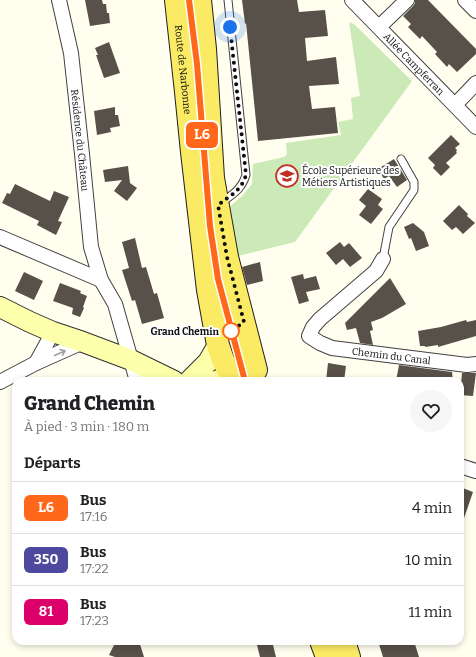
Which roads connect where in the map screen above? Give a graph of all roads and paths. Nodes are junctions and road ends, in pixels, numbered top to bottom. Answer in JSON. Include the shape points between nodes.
{"nodes":[{"id":1,"x":59,"y":0,"type":"edge"},
{"id":2,"x":176,"y":0,"type":"edge"},
{"id":3,"x":200,"y":0,"type":"edge"},
{"id":4,"x":228,"y":0,"type":"edge"},
{"id":5,"x":352,"y":0,"type":"edge"},
{"id":6,"x":407,"y":0,"type":"edge"},
{"id":7,"x":465,"y":0,"type":"edge"},
{"id":8,"x":476,"y":11,"type":"edge"},
{"id":9,"x":379,"y":27,"type":"junction"},
{"id":10,"x":476,"y":83,"type":"edge"},
{"id":11,"x":455,"y":105,"type":"junction"},
{"id":12,"x":476,"y":127,"type":"edge"},
{"id":13,"x":401,"y":159,"type":"dead end"},
{"id":14,"x":218,"y":205,"type":"junction"},
{"id":15,"x":0,"y":237,"type":"edge"},
{"id":16,"x":383,"y":258,"type":"joint"},
{"id":17,"x":215,"y":264,"type":"dead end"},
{"id":18,"x":101,"y":280,"type":"junction"},
{"id":19,"x":0,"y":307,"type":"edge"},
{"id":20,"x":54,"y":332,"type":"junction"},
{"id":21,"x":83,"y":342,"type":"junction"},
{"id":22,"x":218,"y":345,"type":"junction"},
{"id":23,"x":131,"y":360,"type":"junction"},
{"id":24,"x":36,"y":363,"type":"junction"},
{"id":25,"x":476,"y":364,"type":"edge"},
{"id":26,"x":239,"y":376,"type":"edge"},
{"id":27,"x":136,"y":377,"type":"edge"},
{"id":28,"x":166,"y":377,"type":"edge"},
{"id":29,"x":193,"y":377,"type":"edge"},
{"id":30,"x":0,"y":382,"type":"edge"},
{"id":31,"x":464,"y":467,"type":"edge"},
{"id":32,"x":476,"y":471,"type":"edge"},
{"id":33,"x":323,"y":645,"type":"edge"},
{"id":34,"x":345,"y":645,"type":"edge"},
{"id":35,"x":327,"y":657,"type":"edge"},
{"id":36,"x":349,"y":657,"type":"edge"}],
"edges":[{"from":1,"to":18,"type":"street","name":"Résidence du Château","via":[[71,53],[91,247]]},
{"from":2,"to":22,"type":"main road","name":"Route de Narbonne","via":[[208,290]]},
{"from":3,"to":14,"type":"main road","name":"Route de Narbonne"},
{"from":4,"to":14,"type":"lane","via":[[246,175],[244,184]]},
{"from":5,"to":9,"type":"street","name":"Allée Campferran"},
{"from":6,"to":9,"type":"street"},
{"from":7,"to":8,"type":"street"},
{"from":9,"to":11,"type":"street","name":"Allée Campferran"},
{"from":10,"to":11,"type":"street"},
{"from":11,"to":12,"type":"street","name":"Allée Campferran"},
{"from":13,"to":16,"type":"lane","via":[[414,182],[414,190],[389,227]]},
{"from":14,"to":26,"type":"main road","name":"Route de Narbonne","via":[[227,257]]},
{"from":15,"to":18,"type":"street"},
{"from":16,"to":25,"type":"street","name":"Chemin du Canal","via":[[376,271],[320,319],[309,336],[332,348]]},
{"from":17,"to":26,"type":"lane"},
{"from":18,"to":23,"type":"street","name":"Résidence du Château","via":[[115,304]]},
{"from":19,"to":20,"type":"street"},
{"from":20,"to":21,"type":"street"},
{"from":20,"to":24,"type":"street"},
{"from":21,"to":23,"type":"street"},
{"from":24,"to":21,"type":"street","one_way":true},
{"from":22,"to":26,"type":"main road","name":"Route de Narbonne","via":[[223,360]]},
{"from":22,"to":29,"type":"street","via":[[207,364]]},
{"from":23,"to":27,"type":"street","name":"Résidence du Château"},
{"from":23,"to":28,"type":"street"},
{"from":24,"to":30,"type":"street"},
{"from":31,"to":32,"type":"street"},
{"from":33,"to":35,"type":"main road"},
{"from":34,"to":36,"type":"main road"}]}
